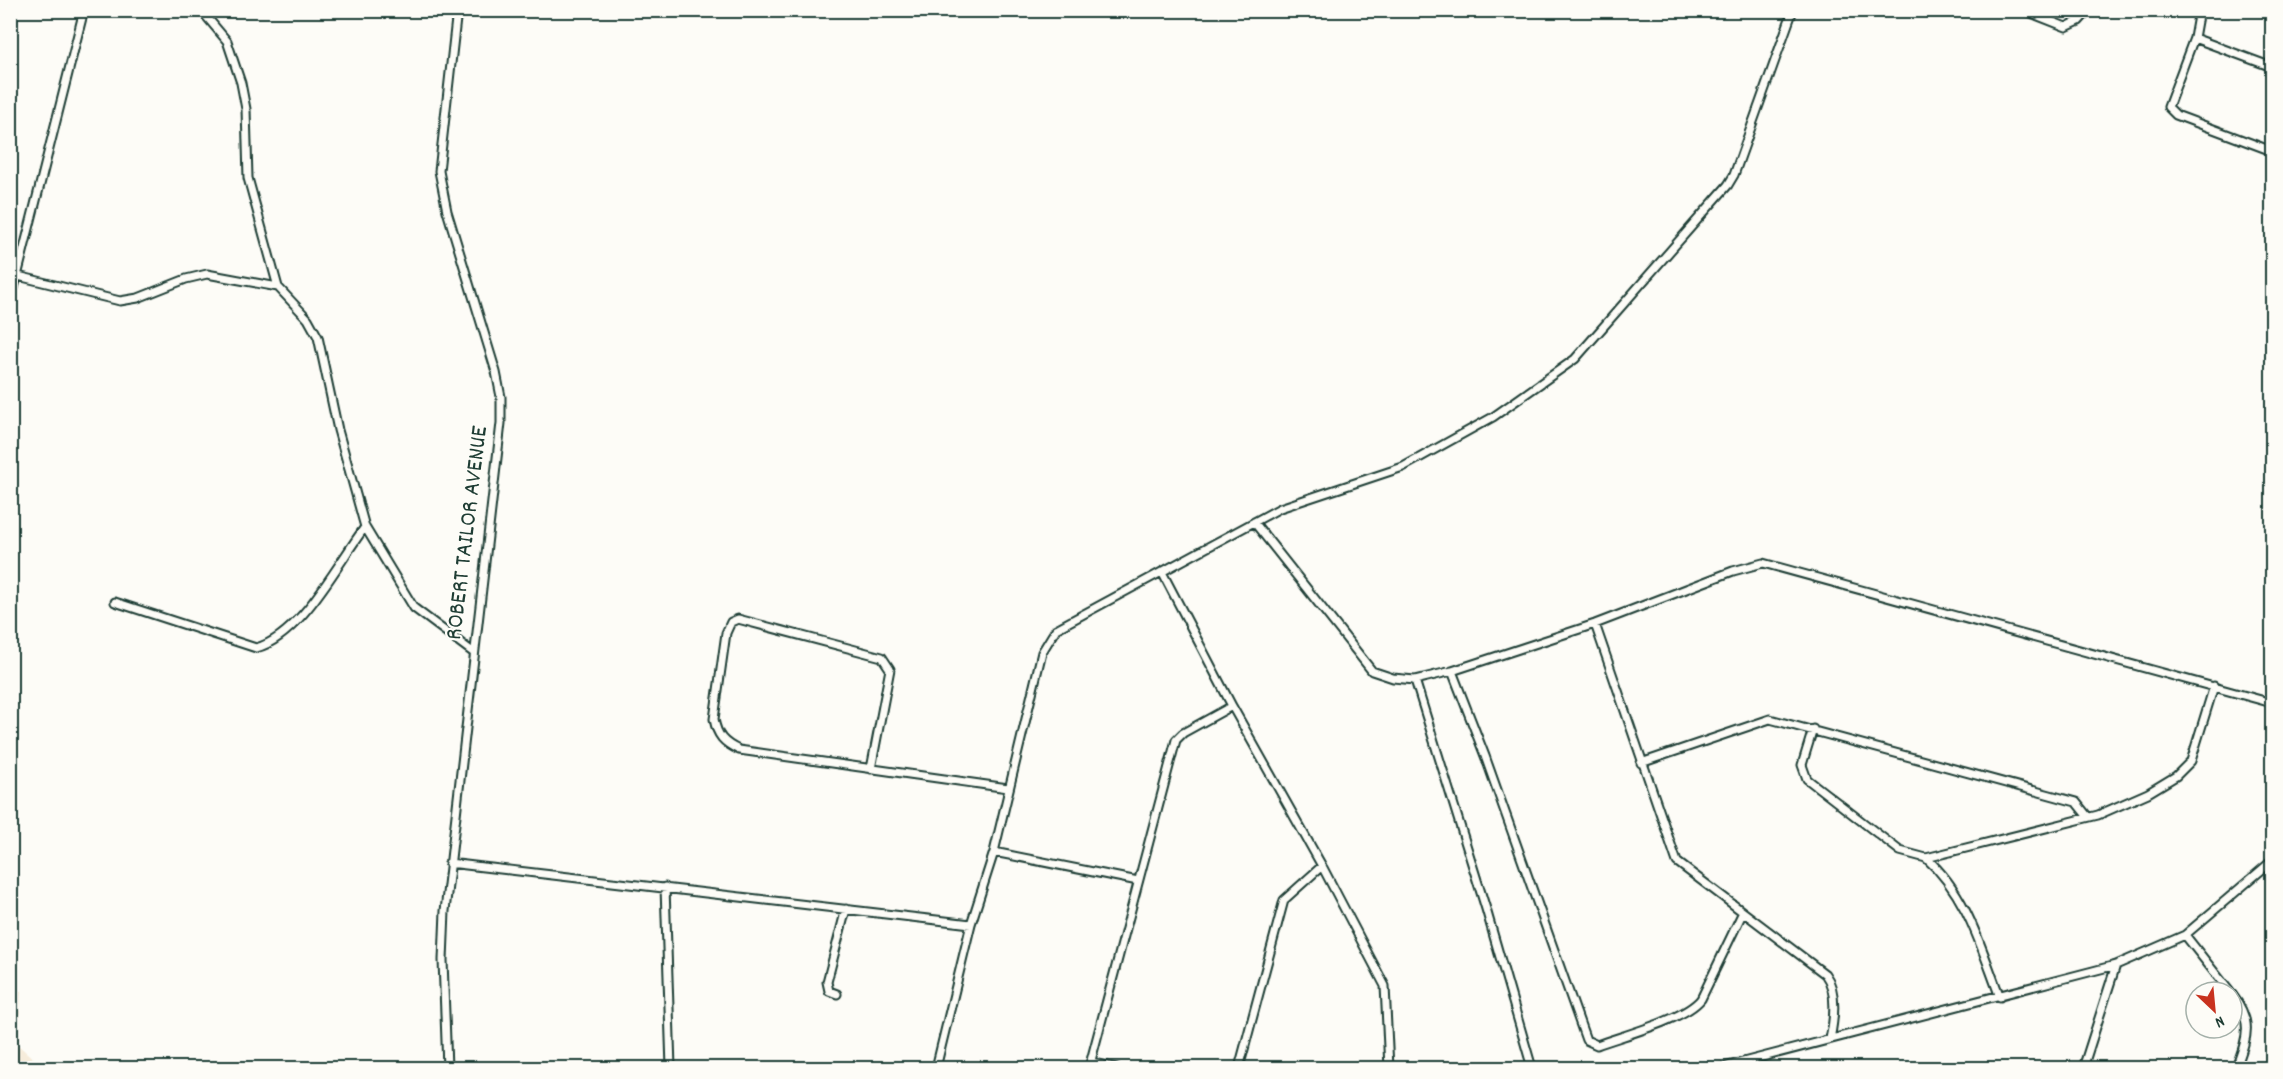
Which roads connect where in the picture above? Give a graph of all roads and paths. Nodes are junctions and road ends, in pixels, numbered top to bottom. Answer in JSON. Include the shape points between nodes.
{"nodes":[{"id":1,"x":84,"y":10,"type":"edge"},
{"id":2,"x":201,"y":10,"type":"edge"},
{"id":3,"x":457,"y":10,"type":"edge"},
{"id":4,"x":1793,"y":10,"type":"edge"},
{"id":5,"x":2023,"y":10,"type":"edge"},
{"id":6,"x":2089,"y":10,"type":"edge"},
{"id":7,"x":2199,"y":10,"type":"edge"},
{"id":8,"x":2194,"y":38,"type":"junction"},
{"id":9,"x":2272,"y":67,"type":"edge"},
{"id":10,"x":2272,"y":151,"type":"edge"},
{"id":11,"x":18,"y":276,"type":"junction"},
{"id":12,"x":278,"y":287,"type":"junction"},
{"id":13,"x":10,"y":304,"type":"edge"},
{"id":14,"x":1254,"y":522,"type":"junction"},
{"id":15,"x":364,"y":527,"type":"junction"},
{"id":16,"x":1162,"y":572,"type":"junction"},
{"id":17,"x":115,"y":602,"type":"dead end"},
{"id":18,"x":1595,"y":624,"type":"junction"},
{"id":19,"x":474,"y":653,"type":"junction"},
{"id":20,"x":1452,"y":671,"type":"junction"},
{"id":21,"x":1415,"y":680,"type":"junction"},
{"id":22,"x":2214,"y":686,"type":"junction"},
{"id":23,"x":2272,"y":703,"type":"edge"},
{"id":24,"x":1232,"y":706,"type":"junction"},
{"id":25,"x":1813,"y":729,"type":"junction"},
{"id":26,"x":1641,"y":763,"type":"junction"},
{"id":27,"x":871,"y":769,"type":"junction"},
{"id":28,"x":1008,"y":788,"type":"junction"},
{"id":29,"x":2088,"y":817,"type":"junction"},
{"id":30,"x":994,"y":852,"type":"junction"},
{"id":31,"x":1926,"y":858,"type":"junction"},
{"id":32,"x":2272,"y":861,"type":"edge"},
{"id":33,"x":449,"y":863,"type":"junction"},
{"id":34,"x":1322,"y":866,"type":"junction"},
{"id":35,"x":1138,"y":881,"type":"junction"},
{"id":36,"x":665,"y":887,"type":"junction"},
{"id":37,"x":846,"y":909,"type":"junction"},
{"id":38,"x":1742,"y":914,"type":"junction"},
{"id":39,"x":971,"y":924,"type":"junction"},
{"id":40,"x":2185,"y":935,"type":"junction"},
{"id":41,"x":2116,"y":965,"type":"junction"},
{"id":42,"x":2221,"y":980,"type":"edge"},
{"id":43,"x":837,"y":994,"type":"dead end"},
{"id":44,"x":2000,"y":997,"type":"junction"},
{"id":45,"x":2244,"y":1012,"type":"edge"},
{"id":46,"x":1830,"y":1039,"type":"junction"},
{"id":47,"x":1090,"y":1065,"type":"edge"},
{"id":48,"x":447,"y":1068,"type":"edge"},
{"id":49,"x":671,"y":1068,"type":"edge"},
{"id":50,"x":936,"y":1068,"type":"edge"},
{"id":51,"x":1117,"y":1068,"type":"edge"},
{"id":52,"x":1239,"y":1068,"type":"edge"},
{"id":53,"x":1389,"y":1068,"type":"edge"},
{"id":54,"x":1532,"y":1068,"type":"edge"},
{"id":55,"x":1720,"y":1068,"type":"edge"},
{"id":56,"x":2083,"y":1068,"type":"edge"},
{"id":57,"x":2236,"y":1068,"type":"edge"}],
"edges":[{"from":1,"to":11,"type":"street"},
{"from":2,"to":12,"type":"street","via":[[227,41],[241,83],[246,110],[248,178]]},
{"from":3,"to":19,"type":"street","name":"ROBERT TAILOR AVENUE","via":[[439,171],[501,397],[494,502]]},
{"from":4,"to":14,"type":"street","via":[[1728,185],[1575,359],[1493,417],[1411,463],[1313,494]]},
{"from":5,"to":6,"type":"street","via":[[2066,27]]},
{"from":7,"to":8,"type":"street"},
{"from":8,"to":9,"type":"street"},
{"from":8,"to":10,"type":"street","via":[[2168,108],[2176,115]]},
{"from":11,"to":12,"type":"street","via":[[120,301],[207,274]]},
{"from":11,"to":13,"type":"street"},
{"from":12,"to":15,"type":"street","via":[[308,319],[318,337]]},
{"from":14,"to":16,"type":"street"},
{"from":14,"to":21,"type":"street","via":[[1372,671]]},
{"from":15,"to":17,"type":"street","via":[[311,602],[272,644],[256,648]]},
{"from":15,"to":19,"type":"street","via":[[414,608]]},
{"from":16,"to":24,"type":"street"},
{"from":16,"to":28,"type":"street","via":[[1056,629],[1042,652]]},
{"from":18,"to":20,"type":"street"},
{"from":18,"to":22,"type":"street","via":[[1763,563]]},
{"from":18,"to":26,"type":"street"},
{"from":19,"to":33,"type":"street","name":"ROBERT TAILOR AVENUE"},
{"from":20,"to":21,"type":"street"},
{"from":20,"to":38,"type":"street","via":[[1586,1040],[1597,1045],[1694,1008]]},
{"from":21,"to":54,"type":"street"},
{"from":22,"to":23,"type":"street"},
{"from":22,"to":29,"type":"street","via":[[2197,750],[2185,769],[2148,793],[2109,812]]},
{"from":24,"to":34,"type":"street"},
{"from":24,"to":35,"type":"street","via":[[1176,740]]},
{"from":25,"to":26,"type":"street","via":[[1763,720]]},
{"from":25,"to":29,"type":"street","via":[[2076,802]]},
{"from":25,"to":31,"type":"street","via":[[1802,765],[1807,779],[1900,851]]},
{"from":26,"to":38,"type":"street","via":[[1677,862]]},
{"from":27,"to":27,"type":"street","via":[[739,750],[724,743],[714,720],[726,633],[731,622],[738,619],[882,657],[890,669]]},
{"from":27,"to":28,"type":"street"},
{"from":28,"to":30,"type":"street"},
{"from":29,"to":31,"type":"street"},
{"from":30,"to":35,"type":"street"},
{"from":30,"to":39,"type":"street"},
{"from":31,"to":44,"type":"street","via":[[1960,898]]},
{"from":32,"to":40,"type":"street"},
{"from":33,"to":36,"type":"street"},
{"from":33,"to":48,"type":"street","name":"ROBERT TAILOR AVENUE","via":[[443,960]]},
{"from":34,"to":52,"type":"street","via":[[1284,900]]},
{"from":34,"to":53,"type":"street","via":[[1385,986]]},
{"from":35,"to":47,"type":"street"},
{"from":36,"to":37,"type":"street"},
{"from":36,"to":49,"type":"street"},
{"from":37,"to":39,"type":"street"},
{"from":37,"to":43,"type":"street","via":[[827,982],[829,991]]},
{"from":38,"to":46,"type":"street","via":[[1826,974],[1833,1022]]},
{"from":39,"to":50,"type":"street"},
{"from":40,"to":41,"type":"street"},
{"from":40,"to":42,"type":"street"},
{"from":41,"to":44,"type":"street"},
{"from":41,"to":56,"type":"street"},
{"from":44,"to":46,"type":"street"},
{"from":45,"to":57,"type":"street","via":[[2247,1033]]},
{"from":46,"to":55,"type":"street"},
{"from":47,"to":51,"type":"street"}]}
